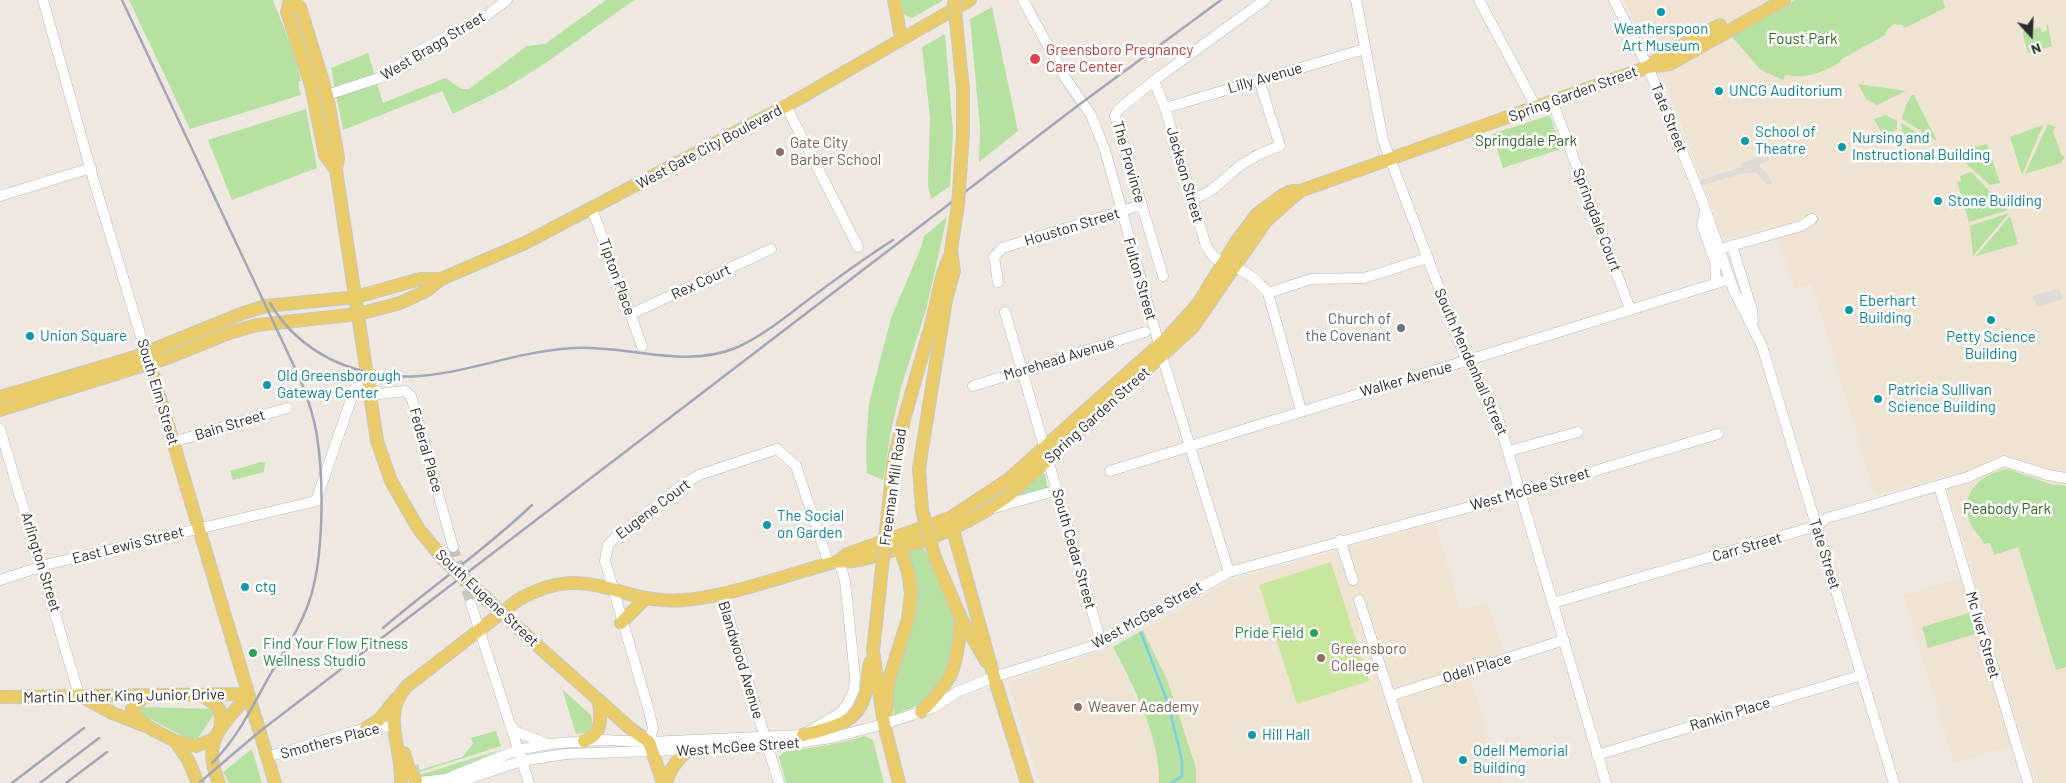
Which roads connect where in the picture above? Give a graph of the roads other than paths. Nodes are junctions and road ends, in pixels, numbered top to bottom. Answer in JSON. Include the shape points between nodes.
{"nodes":[{"id":1,"x":43,"y":0,"type":"edge"},
{"id":2,"x":290,"y":0,"type":"edge"},
{"id":3,"x":507,"y":0,"type":"edge"},
{"id":4,"x":894,"y":0,"type":"edge"},
{"id":5,"x":954,"y":0,"type":"edge"},
{"id":6,"x":970,"y":0,"type":"edge"},
{"id":7,"x":1023,"y":0,"type":"edge"},
{"id":8,"x":1265,"y":0,"type":"edge"},
{"id":9,"x":1356,"y":0,"type":"edge"},
{"id":10,"x":1479,"y":0,"type":"edge"},
{"id":11,"x":1614,"y":0,"type":"edge"},
{"id":12,"x":1766,"y":0,"type":"edge"},
{"id":13,"x":1784,"y":0,"type":"edge"},
{"id":14,"x":901,"y":38,"type":"junction"},
{"id":15,"x":1366,"y":49,"type":"junction"},
{"id":16,"x":1648,"y":67,"type":"junction"},
{"id":17,"x":1259,"y":80,"type":"junction"},
{"id":18,"x":1154,"y":81,"type":"junction"},
{"id":19,"x":327,"y":95,"type":"junction"},
{"id":20,"x":1553,"y":103,"type":"junction"},
{"id":21,"x":786,"y":106,"type":"junction"},
{"id":22,"x":1536,"y":107,"type":"junction"},
{"id":23,"x":1165,"y":108,"type":"junction"},
{"id":24,"x":1390,"y":158,"type":"junction"},
{"id":25,"x":91,"y":168,"type":"junction"},
{"id":26,"x":336,"y":170,"type":"junction"},
{"id":27,"x":0,"y":196,"type":"edge"},
{"id":28,"x":1192,"y":199,"type":"junction"},
{"id":29,"x":1141,"y":205,"type":"junction"},
{"id":30,"x":592,"y":208,"type":"junction"},
{"id":31,"x":1121,"y":211,"type":"junction"},
{"id":32,"x":1706,"y":211,"type":"junction"},
{"id":33,"x":1812,"y":219,"type":"dead end"},
{"id":34,"x":1732,"y":246,"type":"junction"},
{"id":35,"x":858,"y":247,"type":"dead end"},
{"id":36,"x":771,"y":249,"type":"dead end"},
{"id":37,"x":1720,"y":249,"type":"junction"},
{"id":38,"x":951,"y":252,"type":"junction"},
{"id":39,"x":1428,"y":258,"type":"junction"},
{"id":40,"x":1229,"y":265,"type":"junction"},
{"id":41,"x":1163,"y":276,"type":"dead end"},
{"id":42,"x":441,"y":279,"type":"junction"},
{"id":43,"x":1730,"y":279,"type":"junction"},
{"id":44,"x":998,"y":282,"type":"dead end"},
{"id":45,"x":1716,"y":282,"type":"junction"},
{"id":46,"x":1268,"y":294,"type":"junction"},
{"id":47,"x":356,"y":297,"type":"junction"},
{"id":48,"x":1630,"y":309,"type":"junction"},
{"id":49,"x":1005,"y":312,"type":"dead end"},
{"id":50,"x":359,"y":314,"type":"junction"},
{"id":51,"x":631,"y":314,"type":"junction"},
{"id":52,"x":1753,"y":326,"type":"junction"},
{"id":53,"x":1145,"y":332,"type":"dead end"},
{"id":54,"x":642,"y":346,"type":"dead end"},
{"id":55,"x":1161,"y":351,"type":"junction"},
{"id":56,"x":148,"y":358,"type":"junction"},
{"id":57,"x":1468,"y":360,"type":"junction"},
{"id":58,"x":1023,"y":370,"type":"junction"},
{"id":59,"x":366,"y":373,"type":"junction"},
{"id":60,"x":973,"y":386,"type":"dead end"},
{"id":61,"x":369,"y":395,"type":"junction"},
{"id":62,"x":0,"y":397,"type":"edge"},
{"id":63,"x":287,"y":408,"type":"dead end"},
{"id":64,"x":0,"y":410,"type":"edge"},
{"id":65,"x":1301,"y":410,"type":"junction"},
{"id":66,"x":0,"y":429,"type":"edge"},
{"id":67,"x":1578,"y":432,"type":"dead end"},
{"id":68,"x":1718,"y":434,"type":"dead end"},
{"id":69,"x":173,"y":442,"type":"junction"},
{"id":70,"x":1190,"y":446,"type":"junction"},
{"id":71,"x":1044,"y":447,"type":"junction"},
{"id":72,"x":1509,"y":451,"type":"junction"},
{"id":73,"x":1048,"y":460,"type":"junction"},
{"id":74,"x":1110,"y":471,"type":"dead end"},
{"id":75,"x":2066,"y":478,"type":"edge"},
{"id":76,"x":1939,"y":486,"type":"junction"},
{"id":77,"x":1058,"y":490,"type":"junction"},
{"id":78,"x":1521,"y":493,"type":"junction"},
{"id":79,"x":991,"y":508,"type":"junction"},
{"id":80,"x":952,"y":524,"type":"junction"},
{"id":81,"x":1816,"y":526,"type":"junction"},
{"id":82,"x":199,"y":527,"type":"junction"},
{"id":83,"x":1340,"y":540,"type":"junction"},
{"id":84,"x":898,"y":543,"type":"junction"},
{"id":85,"x":453,"y":547,"type":"tunnel mouth"},
{"id":86,"x":834,"y":562,"type":"junction"},
{"id":87,"x":42,"y":566,"type":"junction"},
{"id":88,"x":1229,"y":572,"type":"junction"},
{"id":89,"x":0,"y":580,"type":"edge"},
{"id":90,"x":1353,"y":580,"type":"dead end"},
{"id":91,"x":613,"y":588,"type":"junction"},
{"id":92,"x":721,"y":594,"type":"junction"},
{"id":93,"x":646,"y":598,"type":"junction"},
{"id":94,"x":1359,"y":600,"type":"dead end"},
{"id":95,"x":1553,"y":603,"type":"junction"},
{"id":96,"x":471,"y":604,"type":"tunnel mouth"},
{"id":97,"x":962,"y":618,"type":"junction"},
{"id":98,"x":621,"y":623,"type":"junction"},
{"id":99,"x":479,"y":630,"type":"junction"},
{"id":100,"x":1564,"y":640,"type":"junction"},
{"id":101,"x":1101,"y":642,"type":"junction"},
{"id":102,"x":873,"y":650,"type":"junction"},
{"id":103,"x":1862,"y":675,"type":"junction"},
{"id":104,"x":994,"y":677,"type":"junction"},
{"id":105,"x":248,"y":694,"type":"junction"},
{"id":106,"x":79,"y":695,"type":"junction"},
{"id":107,"x":201,"y":695,"type":"junction"},
{"id":108,"x":400,"y":695,"type":"junction"},
{"id":109,"x":145,"y":696,"type":"junction"},
{"id":110,"x":1390,"y":696,"type":"junction"},
{"id":111,"x":0,"y":697,"type":"edge"},
{"id":112,"x":599,"y":700,"type":"junction"},
{"id":113,"x":921,"y":712,"type":"junction"},
{"id":114,"x":884,"y":724,"type":"junction"},
{"id":115,"x":510,"y":725,"type":"junction"},
{"id":116,"x":394,"y":726,"type":"junction"},
{"id":117,"x":148,"y":727,"type":"junction"},
{"id":118,"x":366,"y":728,"type":"junction"},
{"id":119,"x":217,"y":734,"type":"junction"},
{"id":120,"x":765,"y":735,"type":"junction"},
{"id":121,"x":803,"y":735,"type":"junction"},
{"id":122,"x":175,"y":741,"type":"junction"},
{"id":123,"x":584,"y":741,"type":"junction"},
{"id":124,"x":549,"y":744,"type":"junction"},
{"id":125,"x":651,"y":747,"type":"junction"},
{"id":126,"x":768,"y":747,"type":"junction"},
{"id":127,"x":518,"y":750,"type":"junction"},
{"id":128,"x":688,"y":750,"type":"junction"},
{"id":129,"x":1597,"y":755,"type":"junction"},
{"id":130,"x":267,"y":757,"type":"junction"},
{"id":131,"x":521,"y":761,"type":"junction"},
{"id":132,"x":419,"y":782,"type":"edge"},
{"id":133,"x":198,"y":783,"type":"edge"},
{"id":134,"x":219,"y":783,"type":"edge"},
{"id":135,"x":275,"y":783,"type":"edge"},
{"id":136,"x":400,"y":783,"type":"edge"},
{"id":137,"x":456,"y":783,"type":"edge"},
{"id":138,"x":529,"y":783,"type":"edge"},
{"id":139,"x":664,"y":783,"type":"edge"},
{"id":140,"x":779,"y":783,"type":"edge"},
{"id":141,"x":899,"y":783,"type":"edge"},
{"id":142,"x":1028,"y":783,"type":"edge"},
{"id":143,"x":1418,"y":783,"type":"edge"},
{"id":144,"x":1606,"y":783,"type":"edge"},
{"id":145,"x":1894,"y":783,"type":"edge"},
{"id":146,"x":2028,"y":783,"type":"edge"}],
"edges":[{"from":1,"to":25,"type":"street","name":"South Elm Street"},
{"from":2,"to":19,"type":"main road","name":"South Eugene Street","via":[[300,7]]},
{"from":2,"to":26,"type":"main road","name":"South Eugene Street","via":[[287,12],[311,85],[325,156]]},
{"from":3,"to":19,"type":"street","name":"West Bragg Street","via":[[476,22],[423,48],[382,77]]},
{"from":4,"to":14,"type":"main road"},
{"from":5,"to":38,"type":"main road","name":"Freeman Mill Road","bridge":true,"via":[[963,89],[963,133]]},
{"from":6,"to":14,"type":"main road","name":"West Gate City Boulevard"},
{"from":7,"to":31,"type":"street","name":"Fulton Street","via":[[1066,79],[1092,115]]},
{"from":8,"to":18,"type":"street","name":"The Province"},
{"from":9,"to":15,"type":"street","name":"South Mendenhall Street"},
{"from":10,"to":22,"type":"street"},
{"from":11,"to":16,"type":"street","name":"Tate Street"},
{"from":12,"to":16,"type":"main road","name":"Spring Garden Street","via":[[1665,54]]},
{"from":13,"to":16,"type":"main road","name":"Spring Garden Street","via":[[1670,64]]},
{"from":14,"to":21,"type":"main road","name":"West Gate City Boulevard"},
{"from":15,"to":17,"type":"street","name":"Lilly Avenue"},
{"from":15,"to":24,"type":"street","name":"South Mendenhall Street","via":[[1383,140]]},
{"from":16,"to":20,"type":"main road","name":"Spring Garden Street"},
{"from":16,"to":32,"type":"street","name":"Tate Street"},
{"from":17,"to":23,"type":"street","name":"Lilly Avenue"},
{"from":17,"to":28,"type":"street","via":[[1280,146],[1255,156],[1208,194]]},
{"from":18,"to":23,"type":"street","name":"Jackson Street"},
{"from":18,"to":29,"type":"street","name":"The Province","via":[[1115,116]]},
{"from":19,"to":26,"type":"main road","name":"South Eugene Street","via":[[338,158]]},
{"from":20,"to":22,"type":"main road","name":"Spring Garden Street"},
{"from":20,"to":48,"type":"street","name":"Springdale Court"},
{"from":21,"to":30,"type":"main road","name":"West Gate City Boulevard"},
{"from":21,"to":35,"type":"street"},
{"from":22,"to":24,"type":"main road","name":"Spring Garden Street"},
{"from":23,"to":28,"type":"street","name":"Jackson Street"},
{"from":24,"to":39,"type":"street","name":"South Mendenhall Street"},
{"from":24,"to":40,"type":"main road","name":"Spring Garden Street","via":[[1300,192],[1283,195],[1257,214],[1246,227]]},
{"from":25,"to":27,"type":"street"},
{"from":25,"to":56,"type":"street","name":"South Elm Street"},
{"from":26,"to":47,"type":"main road","name":"South Eugene Street"},
{"from":28,"to":40,"type":"street","name":"Jackson Street","via":[[1206,246],[1214,257]]},
{"from":29,"to":31,"type":"street","name":"Houston Street"},
{"from":29,"to":41,"type":"street","name":"The Province"},
{"from":30,"to":42,"type":"main road","name":"West Gate City Boulevard","via":[[520,245]]},
{"from":30,"to":51,"type":"street","name":"Tipton Place"},
{"from":31,"to":44,"type":"street","name":"Houston Street","via":[[1002,248],[994,257]]},
{"from":31,"to":55,"type":"street","name":"Fulton Street"},
{"from":32,"to":37,"type":"street","name":"Tate Street"},
{"from":32,"to":45,"type":"street","name":"Tate Street","via":[[1702,225],[1715,261]]},
{"from":33,"to":34,"type":"street","via":[[1801,226]]},
{"from":34,"to":37,"type":"street"},
{"from":34,"to":52,"type":"street","name":"Tate Street","via":[[1752,310]]},
{"from":36,"to":51,"type":"street","name":"Rex Court"},
{"from":37,"to":43,"type":"street","name":"Tate Street"},
{"from":38,"to":97,"type":"main road","name":"Freeman Mill Road","bridge":true,"via":[[954,271],[946,300],[919,468],[922,510],[935,558]]},
{"from":38,"to":102,"type":"main road","name":"Freeman Mill Road","bridge":true,"via":[[893,463]]},
{"from":39,"to":46,"type":"street","via":[[1364,278],[1311,279]]},
{"from":39,"to":57,"type":"street","name":"South Mendenhall Street"},
{"from":40,"to":46,"type":"street","via":[[1255,279]]},
{"from":40,"to":55,"type":"main road","name":"Spring Garden Street"},
{"from":42,"to":47,"type":"main road","name":"West Gate City Boulevard","via":[[420,279]]},
{"from":42,"to":50,"type":"main road","name":"West Gate City Boulevard","via":[[426,291],[400,303]]},
{"from":43,"to":45,"type":"street","name":"Walker Avenue"},
{"from":43,"to":52,"type":"street","name":"Tate Street"},
{"from":45,"to":48,"type":"street","name":"Walker Avenue"},
{"from":46,"to":65,"type":"street"},
{"from":47,"to":50,"type":"main road","name":"South Eugene Street"},
{"from":47,"to":56,"type":"main road","name":"West Gate City Boulevard","via":[[266,306],[243,313]]},
{"from":48,"to":57,"type":"street","name":"Walker Avenue"},
{"from":49,"to":58,"type":"street","name":"South Cedar Street"},
{"from":50,"to":56,"type":"main road","name":"West Gate City Boulevard","via":[[257,325]]},
{"from":50,"to":59,"type":"main road","name":"South Eugene Street"},
{"from":51,"to":54,"type":"street","name":"Tipton Place"},
{"from":52,"to":81,"type":"street","name":"Tate Street","via":[[1768,362]]},
{"from":53,"to":58,"type":"street","name":"Morehead Avenue"},
{"from":55,"to":70,"type":"street","name":"Fulton Street"},
{"from":55,"to":71,"type":"main road","name":"Spring Garden Street"},
{"from":55,"to":73,"type":"main road","name":"Spring Garden Street"},
{"from":56,"to":62,"type":"main road"},
{"from":56,"to":64,"type":"main road"},
{"from":56,"to":69,"type":"main road","name":"South Elm Street"},
{"from":57,"to":65,"type":"street","name":"Walker Avenue"},
{"from":57,"to":72,"type":"street","name":"South Mendenhall Street","via":[[1497,415]]},
{"from":58,"to":60,"type":"street","name":"Morehead Avenue"},
{"from":58,"to":71,"type":"street","name":"South Cedar Street"},
{"from":59,"to":61,"type":"main road","name":"South Eugene Street"},
{"from":59,"to":82,"type":"street","name":"East Lewis Street","via":[[355,388],[316,501]]},
{"from":61,"to":85,"type":"street","name":"Federal Place","via":[[405,391],[411,396]]},
{"from":61,"to":112,"type":"main road","name":"South Eugene Street","bridge":true,"via":[[382,459],[400,499],[418,528],[443,559]]},
{"from":63,"to":69,"type":"street","name":"Bain Street"},
{"from":65,"to":70,"type":"street","name":"Walker Avenue"},
{"from":66,"to":87,"type":"street","name":"Arlington Street"},
{"from":67,"to":72,"type":"street"},
{"from":68,"to":78,"type":"street","name":"West McGee Street"},
{"from":69,"to":82,"type":"main road","name":"South Elm Street"},
{"from":70,"to":74,"type":"street","name":"Walker Avenue"},
{"from":70,"to":88,"type":"street","name":"Fulton Street"},
{"from":71,"to":73,"type":"street","name":"South Cedar Street"},
{"from":71,"to":80,"type":"main road","name":"Spring Garden Street"},
{"from":72,"to":78,"type":"street","name":"South Mendenhall Street"},
{"from":73,"to":77,"type":"street","name":"South Cedar Street"},
{"from":73,"to":79,"type":"main road","name":"Spring Garden Street"},
{"from":75,"to":76,"type":"street","name":"Carr Street","via":[[2004,461]]},
{"from":76,"to":81,"type":"street","name":"Carr Street","via":[[1827,518]]},
{"from":76,"to":146,"type":"street","name":"Mc Iver Street"},
{"from":77,"to":79,"type":"street"},
{"from":77,"to":101,"type":"street","name":"South Cedar Street"},
{"from":78,"to":83,"type":"street","name":"West McGee Street"},
{"from":78,"to":95,"type":"street","name":"South Mendenhall Street"},
{"from":79,"to":80,"type":"main road","name":"Spring Garden Street"},
{"from":80,"to":84,"type":"main road","name":"Spring Garden Street"},
{"from":80,"to":104,"type":"main road"},
{"from":81,"to":95,"type":"street","name":"Carr Street"},
{"from":81,"to":103,"type":"street","name":"Tate Street"},
{"from":82,"to":87,"type":"street","name":"East Lewis Street"},
{"from":82,"to":105,"type":"main road","name":"South Elm Street"},
{"from":83,"to":88,"type":"street","name":"West McGee Street"},
{"from":83,"to":90,"type":"street"},
{"from":84,"to":86,"type":"main road","name":"Spring Garden Street","via":[[847,554]]},
{"from":84,"to":114,"type":"main road","via":[[911,593],[908,619],[889,679]]},
{"from":86,"to":91,"type":"street","name":"Eugene Court","via":[[796,466],[780,450],[773,449],[699,475],[614,539],[605,553]]},
{"from":86,"to":92,"type":"main road","name":"Spring Garden Street"},
{"from":86,"to":121,"type":"street","via":[[845,582],[854,690],[840,713]]},
{"from":87,"to":89,"type":"street","name":"East Lewis Street"},
{"from":87,"to":106,"type":"street","name":"Arlington Street"},
{"from":88,"to":101,"type":"street","name":"West McGee Street"},
{"from":91,"to":93,"type":"main road","name":"Spring Garden Street"},
{"from":91,"to":98,"type":"street","name":"Eugene Court"},
{"from":91,"to":99,"type":"main road","name":"Spring Garden Street","via":[[579,582],[563,582],[542,588],[518,600]]},
{"from":92,"to":93,"type":"main road","name":"Spring Garden Street","via":[[682,600]]},
{"from":92,"to":120,"type":"street","name":"Blandwood Avenue"},
{"from":93,"to":98,"type":"main road"},
{"from":94,"to":110,"type":"street"},
{"from":95,"to":100,"type":"street","name":"South Mendenhall Street"},
{"from":96,"to":99,"type":"street"},
{"from":97,"to":104,"type":"main road","name":"Freeman Mill Road"},
{"from":97,"to":113,"type":"main road","via":[[955,666],[948,682]]},
{"from":98,"to":125,"type":"street","name":"Eugene Court","via":[[649,711],[653,728]]},
{"from":99,"to":108,"type":"main road","name":"Spring Garden Street","via":[[407,686]]},
{"from":99,"to":115,"type":"street"},
{"from":100,"to":110,"type":"street","name":"Odell Place"},
{"from":100,"to":129,"type":"street","name":"South Mendenhall Street"},
{"from":101,"to":104,"type":"street","name":"West McGee Street"},
{"from":102,"to":114,"type":"main road","name":"Freeman Mill Road"},
{"from":102,"to":121,"type":"main road","via":[[864,698],[858,710],[841,724]]},
{"from":103,"to":129,"type":"street","name":"Rankin Place"},
{"from":103,"to":145,"type":"street","name":"Tate Street"},
{"from":104,"to":113,"type":"street","name":"West McGee Street","via":[[965,688]]},
{"from":104,"to":142,"type":"main road"},
{"from":105,"to":107,"type":"main road","name":"Martin Luther King Junior Drive"},
{"from":105,"to":119,"type":"main road"},
{"from":105,"to":130,"type":"main road","name":"South Elm Street"},
{"from":106,"to":109,"type":"main road","name":"Martin Luther King Junior Drive"},
{"from":106,"to":111,"type":"main road","name":"Martin Luther King Junior Drive"},
{"from":106,"to":117,"type":"main road","via":[[120,717]]},
{"from":107,"to":109,"type":"main road","name":"Martin Luther King Junior Drive"},
{"from":107,"to":119,"type":"main road","via":[[218,706],[222,716]]},
{"from":108,"to":116,"type":"main road","via":[[395,704]]},
{"from":108,"to":118,"type":"main road","name":"Spring Garden Street","via":[[379,720]]},
{"from":109,"to":117,"type":"main road","via":[[134,705],[133,712]]},
{"from":110,"to":143,"type":"street"},
{"from":112,"to":123,"type":"main road","via":[[600,729],[597,735]]},
{"from":112,"to":125,"type":"main road","name":"South Eugene Street"},
{"from":113,"to":114,"type":"street","name":"West McGee Street"},
{"from":114,"to":126,"type":"street","name":"West McGee Street","via":[[831,738]]},
{"from":114,"to":141,"type":"main road"},
{"from":115,"to":124,"type":"street","via":[[517,732]]},
{"from":115,"to":127,"type":"street"},
{"from":116,"to":118,"type":"street","name":"Smothers Place"},
{"from":116,"to":132,"type":"main road","via":[[401,736],[408,767]]},
{"from":116,"to":136,"type":"main road"},
{"from":117,"to":122,"type":"main road"},
{"from":118,"to":130,"type":"street","name":"Smothers Place"},
{"from":119,"to":122,"type":"main road","via":[[196,746]]},
{"from":119,"to":134,"type":"main road","via":[[210,755]]},
{"from":120,"to":121,"type":"street","name":"West McGee Street"},
{"from":120,"to":125,"type":"street","name":"West McGee Street"},
{"from":120,"to":126,"type":"street","name":"Blandwood Avenue"},
{"from":122,"to":133,"type":"main road"},
{"from":123,"to":124,"type":"street","name":"West McGee Street"},
{"from":123,"to":125,"type":"street","name":"West McGee Street"},
{"from":124,"to":127,"type":"street","name":"West McGee Street"},
{"from":125,"to":128,"type":"street","name":"West McGee Street"},
{"from":125,"to":131,"type":"street","name":"West McGee Street"},
{"from":125,"to":139,"type":"main road"},
{"from":126,"to":128,"type":"street","name":"West McGee Street"},
{"from":126,"to":140,"type":"street","name":"Blandwood Avenue"},
{"from":127,"to":131,"type":"street"},
{"from":127,"to":132,"type":"street","name":"West McGee Street","via":[[446,780]]},
{"from":128,"to":139,"type":"main road","via":[[678,759]]},
{"from":129,"to":144,"type":"street","name":"South Mendenhall Street"},
{"from":130,"to":135,"type":"main road","name":"South Elm Street"},
{"from":131,"to":137,"type":"street","name":"West McGee Street"},
{"from":131,"to":138,"type":"street"},
{"from":132,"to":136,"type":"main road","via":[[407,779]]}]}
